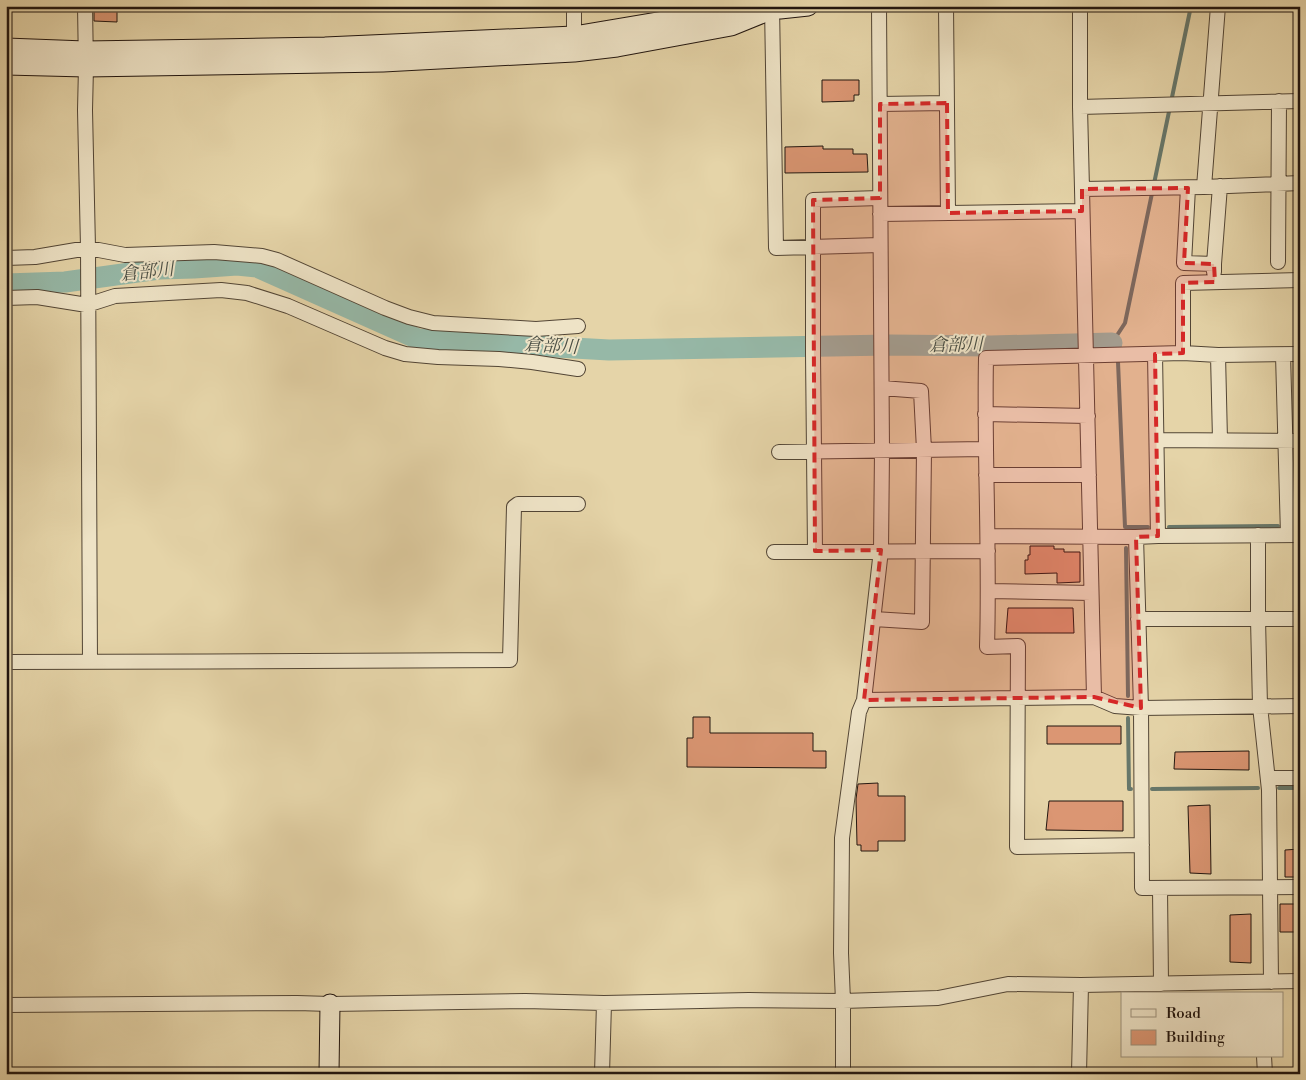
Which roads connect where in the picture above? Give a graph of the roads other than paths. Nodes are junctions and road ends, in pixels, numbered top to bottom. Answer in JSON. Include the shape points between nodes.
{"nodes":[{"id":1,"x":85,"y":6,"type":"edge"},
{"id":2,"x":574,"y":6,"type":"edge"},
{"id":3,"x":808,"y":6,"type":"edge"},
{"id":4,"x":879,"y":6,"type":"edge"},
{"id":5,"x":946,"y":6,"type":"edge"},
{"id":6,"x":1080,"y":6,"type":"edge"},
{"id":7,"x":1218,"y":6,"type":"edge"},
{"id":8,"x":772,"y":8,"type":"edge"},
{"id":9,"x":574,"y":44,"type":"junction"},
{"id":10,"x":6,"y":48,"type":"edge"},
{"id":11,"x":86,"y":59,"type":"junction"},
{"id":12,"x":6,"y":65,"type":"edge"},
{"id":13,"x":1279,"y":101,"type":"junction"},
{"id":14,"x":1300,"y":101,"type":"edge"},
{"id":15,"x":947,"y":102,"type":"junction"},
{"id":16,"x":880,"y":104,"type":"junction"},
{"id":17,"x":1211,"y":104,"type":"junction"},
{"id":18,"x":1080,"y":107,"type":"junction"},
{"id":19,"x":1300,"y":183,"type":"edge"},
{"id":20,"x":1278,"y":184,"type":"junction"},
{"id":21,"x":1220,"y":186,"type":"junction"},
{"id":22,"x":1204,"y":187,"type":"junction"},
{"id":23,"x":1188,"y":188,"type":"junction"},
{"id":24,"x":1082,"y":189,"type":"junction"},
{"id":25,"x":880,"y":198,"type":"junction"},
{"id":26,"x":1082,"y":211,"type":"junction"},
{"id":27,"x":948,"y":213,"type":"junction"},
{"id":28,"x":880,"y":214,"type":"junction"},
{"id":29,"x":880,"y":246,"type":"junction"},
{"id":30,"x":88,"y":248,"type":"junction"},
{"id":31,"x":813,"y":248,"type":"junction"},
{"id":32,"x":6,"y":258,"type":"edge"},
{"id":33,"x":1278,"y":262,"type":"dead end"},
{"id":34,"x":1214,"y":264,"type":"junction"},
{"id":35,"x":1300,"y":280,"type":"edge"},
{"id":36,"x":1215,"y":282,"type":"junction"},
{"id":37,"x":6,"y":298,"type":"edge"},
{"id":38,"x":87,"y":302,"type":"junction"},
{"id":39,"x":578,"y":326,"type":"dead end"},
{"id":40,"x":1183,"y":353,"type":"junction"},
{"id":41,"x":1086,"y":354,"type":"junction"},
{"id":42,"x":1155,"y":354,"type":"junction"},
{"id":43,"x":1300,"y":354,"type":"edge"},
{"id":44,"x":1218,"y":355,"type":"junction"},
{"id":45,"x":1283,"y":355,"type":"junction"},
{"id":46,"x":578,"y":369,"type":"dead end"},
{"id":47,"x":882,"y":388,"type":"junction"},
{"id":48,"x":985,"y":414,"type":"junction"},
{"id":49,"x":1088,"y":416,"type":"junction"},
{"id":50,"x":1157,"y":440,"type":"junction"},
{"id":51,"x":1220,"y":440,"type":"junction"},
{"id":52,"x":1284,"y":441,"type":"junction"},
{"id":53,"x":1300,"y":441,"type":"edge"},
{"id":54,"x":985,"y":449,"type":"junction"},
{"id":55,"x":924,"y":450,"type":"junction"},
{"id":56,"x":814,"y":451,"type":"junction"},
{"id":57,"x":882,"y":451,"type":"junction"},
{"id":58,"x":779,"y":452,"type":"dead end"},
{"id":59,"x":986,"y":475,"type":"junction"},
{"id":60,"x":1089,"y":475,"type":"junction"},
{"id":61,"x":578,"y":504,"type":"dead end"},
{"id":62,"x":1258,"y":535,"type":"junction"},
{"id":63,"x":1294,"y":535,"type":"edge"},
{"id":64,"x":988,"y":536,"type":"junction"},
{"id":65,"x":1091,"y":536,"type":"junction"},
{"id":66,"x":1158,"y":536,"type":"junction"},
{"id":67,"x":1136,"y":537,"type":"junction"},
{"id":68,"x":881,"y":550,"type":"junction"},
{"id":69,"x":815,"y":551,"type":"junction"},
{"id":70,"x":923,"y":551,"type":"junction"},
{"id":71,"x":988,"y":551,"type":"junction"},
{"id":72,"x":774,"y":552,"type":"dead end"},
{"id":73,"x":988,"y":591,"type":"junction"},
{"id":74,"x":1091,"y":593,"type":"junction"},
{"id":75,"x":874,"y":619,"type":"junction"},
{"id":76,"x":1138,"y":619,"type":"junction"},
{"id":77,"x":1258,"y":619,"type":"junction"},
{"id":78,"x":1300,"y":619,"type":"edge"},
{"id":79,"x":6,"y":662,"type":"edge"},
{"id":80,"x":90,"y":662,"type":"junction"},
{"id":81,"x":1017,"y":698,"type":"junction"},
{"id":82,"x":1094,"y":698,"type":"junction"},
{"id":83,"x":864,"y":700,"type":"junction"},
{"id":84,"x":1260,"y":706,"type":"junction"},
{"id":85,"x":1300,"y":706,"type":"edge"},
{"id":86,"x":1141,"y":708,"type":"junction"},
{"id":87,"x":1268,"y":778,"type":"junction"},
{"id":88,"x":1300,"y":778,"type":"edge"},
{"id":89,"x":1142,"y":845,"type":"junction"},
{"id":90,"x":1300,"y":887,"type":"edge"},
{"id":91,"x":1160,"y":888,"type":"junction"},
{"id":92,"x":1270,"y":888,"type":"junction"},
{"id":93,"x":1300,"y":981,"type":"edge"},
{"id":94,"x":1081,"y":985,"type":"junction"},
{"id":95,"x":1264,"y":986,"type":"edge"},
{"id":96,"x":1158,"y":987,"type":"edge"},
{"id":97,"x":1199,"y":988,"type":"edge"},
{"id":98,"x":843,"y":1001,"type":"junction"},
{"id":99,"x":604,"y":1003,"type":"junction"},
{"id":100,"x":330,"y":1004,"type":"junction"},
{"id":101,"x":6,"y":1005,"type":"edge"},
{"id":102,"x":1264,"y":1058,"type":"edge"},
{"id":103,"x":329,"y":1074,"type":"edge"},
{"id":104,"x":602,"y":1074,"type":"edge"},
{"id":105,"x":843,"y":1074,"type":"edge"},
{"id":106,"x":1079,"y":1074,"type":"edge"},
{"id":107,"x":1265,"y":1074,"type":"edge"}],
"edges":[{"from":1,"to":11,"type":"street"},
{"from":2,"to":9,"type":"street"},
{"from":3,"to":8,"type":"street"},
{"from":4,"to":16,"type":"street"},
{"from":5,"to":15,"type":"street"},
{"from":6,"to":18,"type":"street"},
{"from":7,"to":17,"type":"street"},
{"from":8,"to":9,"type":"street","via":[[731,26],[617,47]]},
{"from":8,"to":31,"type":"street","via":[[776,248]]},
{"from":9,"to":11,"type":"street","via":[[383,62]]},
{"from":10,"to":11,"type":"street"},
{"from":11,"to":12,"type":"street"},
{"from":11,"to":30,"type":"street"},
{"from":13,"to":14,"type":"street"},
{"from":13,"to":17,"type":"street"},
{"from":13,"to":20,"type":"street"},
{"from":15,"to":16,"type":"street"},
{"from":15,"to":27,"type":"street"},
{"from":16,"to":25,"type":"street"},
{"from":17,"to":18,"type":"street"},
{"from":17,"to":22,"type":"street"},
{"from":18,"to":24,"type":"street"},
{"from":19,"to":20,"type":"street"},
{"from":20,"to":21,"type":"street"},
{"from":20,"to":33,"type":"street"},
{"from":21,"to":22,"type":"street"},
{"from":21,"to":34,"type":"street"},
{"from":22,"to":23,"type":"street"},
{"from":23,"to":24,"type":"street"},
{"from":23,"to":34,"type":"street","via":[[1184,263]]},
{"from":24,"to":26,"type":"street"},
{"from":25,"to":28,"type":"street"},
{"from":25,"to":31,"type":"street","via":[[814,200]]},
{"from":26,"to":27,"type":"street"},
{"from":26,"to":41,"type":"street"},
{"from":27,"to":28,"type":"street"},
{"from":28,"to":29,"type":"street"},
{"from":29,"to":31,"type":"street"},
{"from":29,"to":47,"type":"street"},
{"from":30,"to":32,"type":"street","via":[[35,257]]},
{"from":30,"to":38,"type":"street"},
{"from":30,"to":39,"type":"street","via":[[125,255],[214,252],[262,256],[385,308],[433,323],[536,329]]},
{"from":31,"to":56,"type":"street"},
{"from":34,"to":36,"type":"street"},
{"from":35,"to":36,"type":"street"},
{"from":36,"to":40,"type":"street","via":[[1183,283]]},
{"from":37,"to":38,"type":"street","via":[[37,297]]},
{"from":38,"to":46,"type":"street","via":[[115,296],[221,290],[247,293],[288,306],[405,354],[499,359]]},
{"from":38,"to":80,"type":"street"},
{"from":40,"to":42,"type":"street"},
{"from":40,"to":44,"type":"street"},
{"from":41,"to":42,"type":"street"},
{"from":41,"to":48,"type":"street","via":[[986,358]]},
{"from":41,"to":49,"type":"street"},
{"from":42,"to":50,"type":"street"},
{"from":43,"to":45,"type":"street"},
{"from":44,"to":45,"type":"street"},
{"from":44,"to":51,"type":"street"},
{"from":45,"to":52,"type":"street"},
{"from":47,"to":55,"type":"street","via":[[921,390]]},
{"from":47,"to":57,"type":"street"},
{"from":48,"to":49,"type":"street"},
{"from":48,"to":54,"type":"street"},
{"from":49,"to":60,"type":"street"},
{"from":50,"to":51,"type":"street"},
{"from":50,"to":66,"type":"street"},
{"from":51,"to":52,"type":"street"},
{"from":52,"to":53,"type":"street"},
{"from":52,"to":63,"type":"street"},
{"from":54,"to":55,"type":"street"},
{"from":54,"to":59,"type":"street"},
{"from":55,"to":57,"type":"street"},
{"from":55,"to":70,"type":"street"},
{"from":56,"to":57,"type":"street"},
{"from":56,"to":58,"type":"street"},
{"from":56,"to":69,"type":"street"},
{"from":57,"to":68,"type":"street"},
{"from":59,"to":60,"type":"street"},
{"from":59,"to":64,"type":"street"},
{"from":60,"to":65,"type":"street"},
{"from":61,"to":80,"type":"street","via":[[518,504],[514,507],[510,660]]},
{"from":62,"to":63,"type":"street"},
{"from":62,"to":66,"type":"street"},
{"from":62,"to":77,"type":"street"},
{"from":64,"to":65,"type":"street"},
{"from":64,"to":71,"type":"street"},
{"from":65,"to":67,"type":"street"},
{"from":65,"to":74,"type":"street"},
{"from":66,"to":67,"type":"street"},
{"from":67,"to":76,"type":"street"},
{"from":68,"to":69,"type":"street"},
{"from":68,"to":70,"type":"street"},
{"from":68,"to":75,"type":"street"},
{"from":69,"to":72,"type":"street"},
{"from":70,"to":71,"type":"street"},
{"from":70,"to":75,"type":"street","via":[[922,622]]},
{"from":71,"to":73,"type":"street"},
{"from":73,"to":74,"type":"street"},
{"from":73,"to":81,"type":"street","via":[[987,647],[1018,646]]},
{"from":74,"to":82,"type":"street"},
{"from":75,"to":83,"type":"street"},
{"from":76,"to":77,"type":"street"},
{"from":76,"to":86,"type":"street"},
{"from":77,"to":78,"type":"street"},
{"from":77,"to":84,"type":"street"},
{"from":79,"to":80,"type":"street"},
{"from":81,"to":82,"type":"street"},
{"from":81,"to":83,"type":"street"},
{"from":81,"to":89,"type":"street","via":[[1016,847]]},
{"from":82,"to":86,"type":"street","via":[[1115,706]]},
{"from":83,"to":98,"type":"street","via":[[859,712],[842,838]]},
{"from":84,"to":85,"type":"street"},
{"from":84,"to":86,"type":"street"},
{"from":84,"to":87,"type":"street"},
{"from":86,"to":89,"type":"street"},
{"from":87,"to":88,"type":"street"},
{"from":87,"to":92,"type":"street"},
{"from":89,"to":91,"type":"street","via":[[1142,888]]},
{"from":90,"to":92,"type":"street"},
{"from":91,"to":92,"type":"street"},
{"from":91,"to":96,"type":"street"},
{"from":92,"to":95,"type":"street"},
{"from":93,"to":95,"type":"street"},
{"from":94,"to":96,"type":"street"},
{"from":94,"to":98,"type":"street","via":[[1008,984],[938,998]]},
{"from":94,"to":106,"type":"street"},
{"from":95,"to":97,"type":"street"},
{"from":96,"to":97,"type":"street"},
{"from":98,"to":99,"type":"street"},
{"from":98,"to":105,"type":"street"},
{"from":99,"to":100,"type":"street"},
{"from":99,"to":104,"type":"street"},
{"from":100,"to":101,"type":"street"},
{"from":100,"to":103,"type":"street"},
{"from":102,"to":107,"type":"street"}]}
